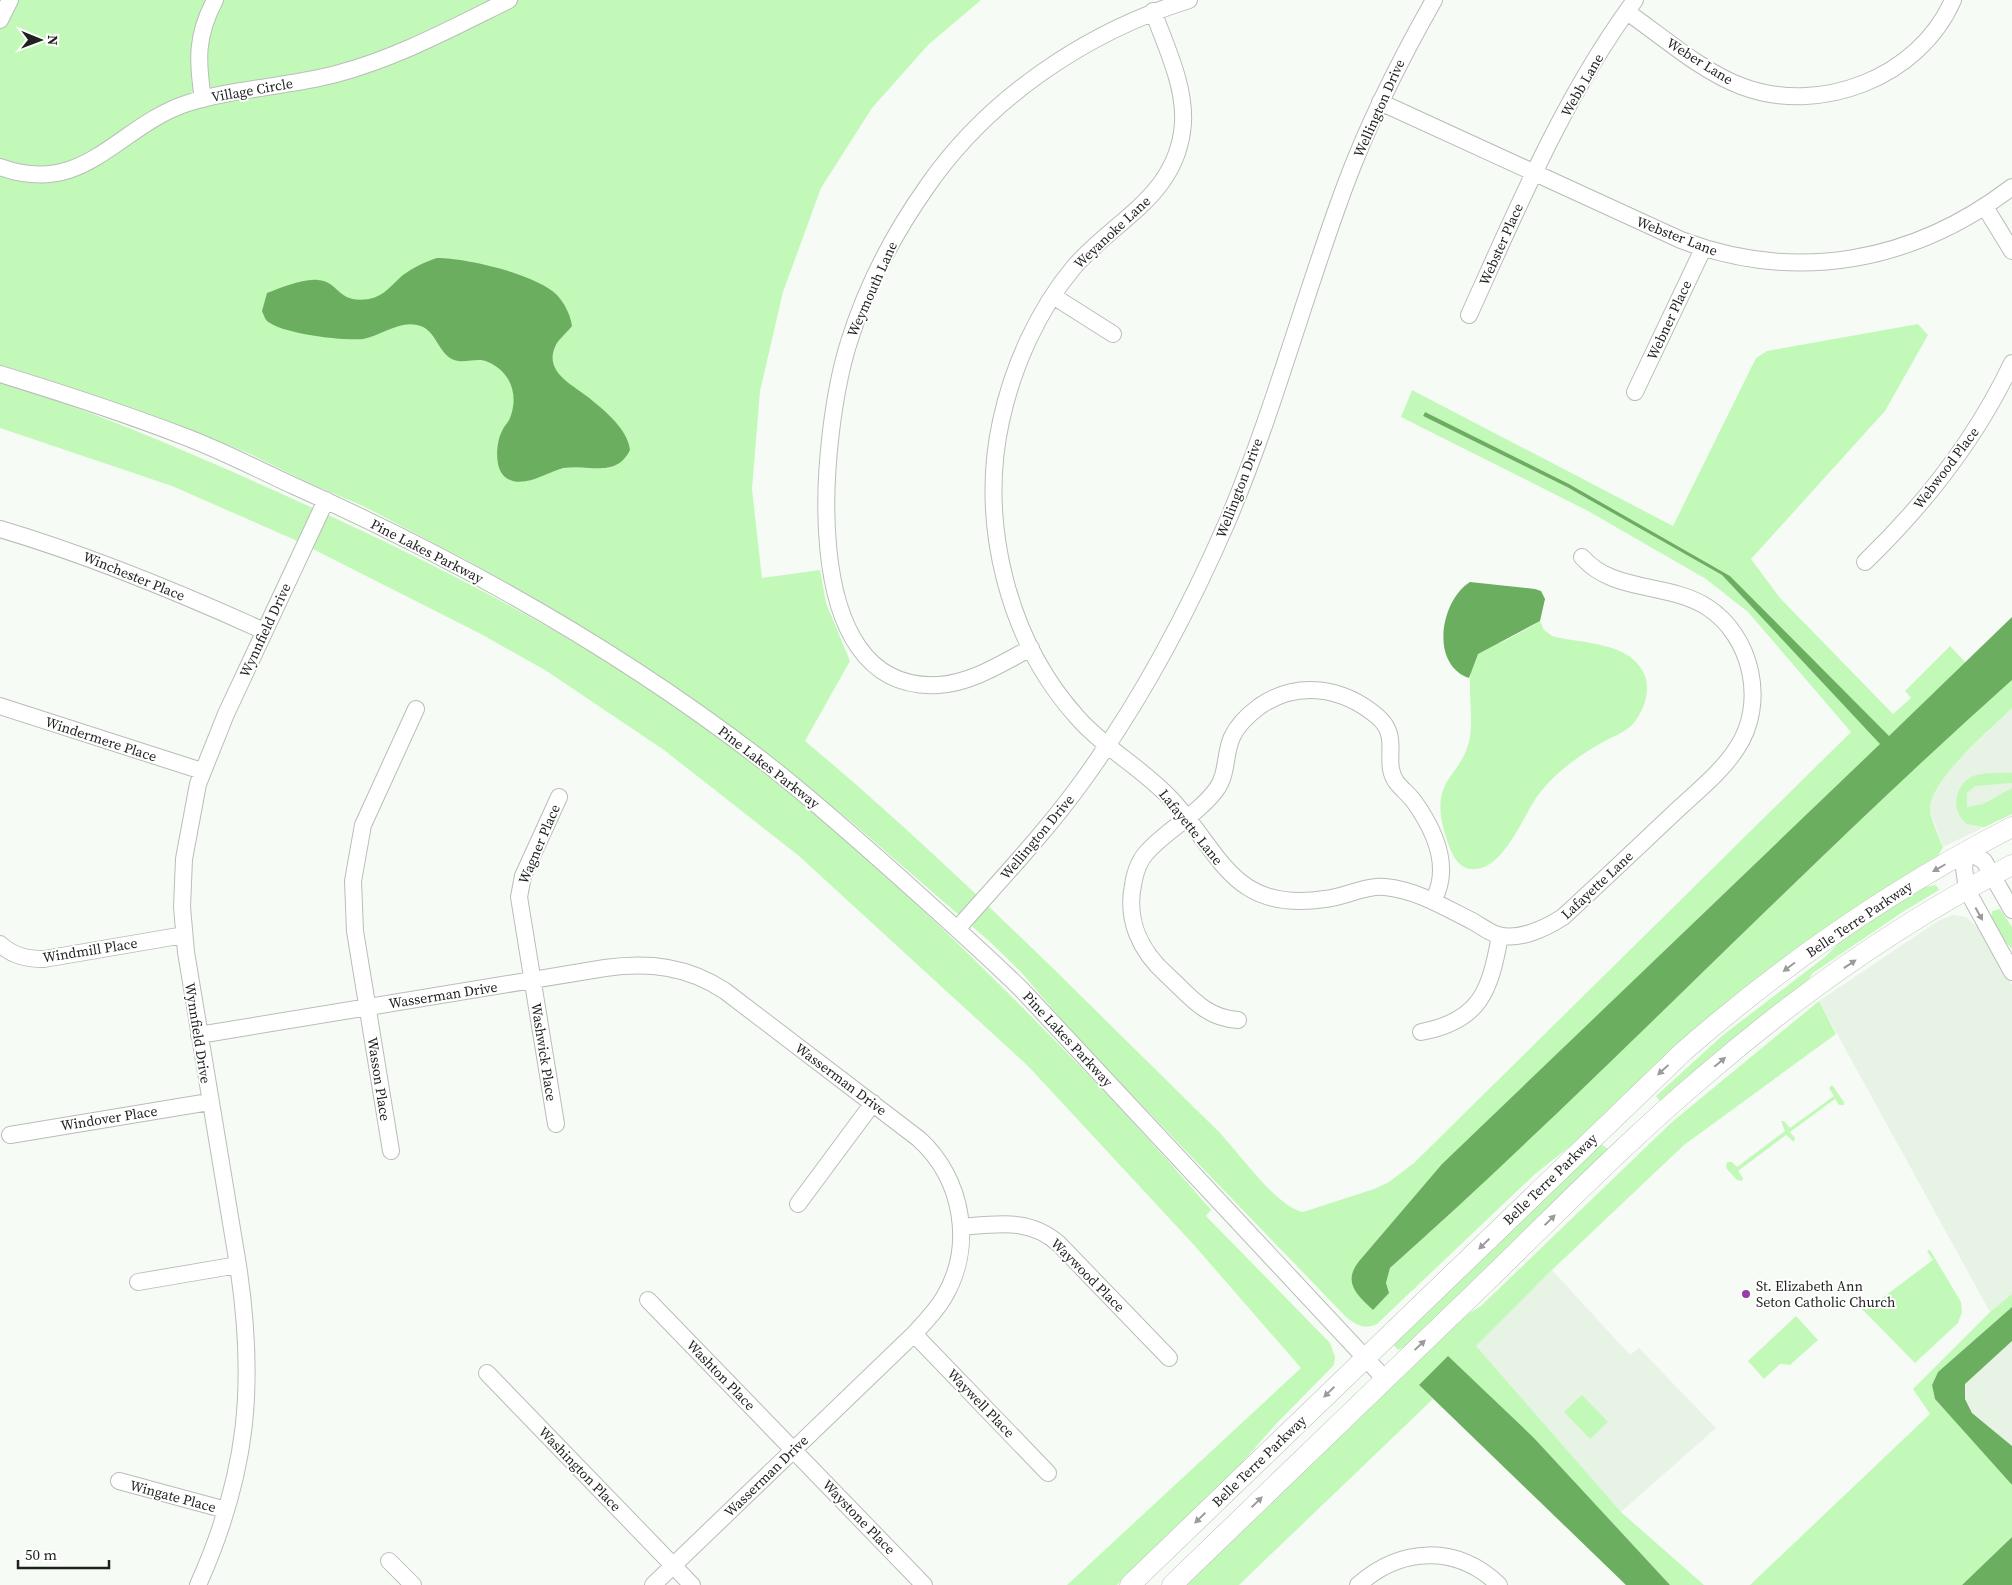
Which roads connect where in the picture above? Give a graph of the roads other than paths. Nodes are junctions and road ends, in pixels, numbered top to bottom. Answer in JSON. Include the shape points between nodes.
{"nodes":[{"id":1,"x":10,"y":0,"type":"edge"},
{"id":2,"x":215,"y":0,"type":"edge"},
{"id":3,"x":509,"y":0,"type":"edge"},
{"id":4,"x":1189,"y":0,"type":"edge"},
{"id":5,"x":1953,"y":0,"type":"edge"},
{"id":6,"x":1429,"y":2,"type":"edge"},
{"id":7,"x":1631,"y":6,"type":"edge"},
{"id":8,"x":1153,"y":11,"type":"junction"},
{"id":9,"x":0,"y":20,"type":"edge"},
{"id":10,"x":203,"y":99,"type":"junction"},
{"id":11,"x":1380,"y":102,"type":"junction"},
{"id":12,"x":0,"y":167,"type":"edge"},
{"id":13,"x":1534,"y":173,"type":"junction"},
{"id":14,"x":2012,"y":187,"type":"edge"},
{"id":15,"x":1985,"y":207,"type":"junction"},
{"id":16,"x":1703,"y":249,"type":"junction"},
{"id":17,"x":2012,"y":251,"type":"edge"},
{"id":18,"x":1053,"y":296,"type":"junction"},
{"id":19,"x":1469,"y":315,"type":"dead end"},
{"id":20,"x":1114,"y":334,"type":"dead end"},
{"id":21,"x":2012,"y":363,"type":"edge"},
{"id":22,"x":0,"y":374,"type":"edge"},
{"id":23,"x":1635,"y":392,"type":"dead end"},
{"id":24,"x":326,"y":500,"type":"junction"},
{"id":25,"x":0,"y":529,"type":"edge"},
{"id":26,"x":1582,"y":557,"type":"dead end"},
{"id":27,"x":1865,"y":562,"type":"dead end"},
{"id":28,"x":264,"y":631,"type":"junction"},
{"id":29,"x":1031,"y":648,"type":"junction"},
{"id":30,"x":0,"y":706,"type":"edge"},
{"id":31,"x":416,"y":709,"type":"dead end"},
{"id":32,"x":1108,"y":744,"type":"junction"},
{"id":33,"x":202,"y":772,"type":"junction"},
{"id":34,"x":560,"y":797,"type":"dead end"},
{"id":35,"x":1187,"y":817,"type":"junction"},
{"id":36,"x":2012,"y":827,"type":"edge"},
{"id":37,"x":1968,"y":851,"type":"junction"},
{"id":38,"x":2012,"y":866,"type":"edge"},
{"id":39,"x":1993,"y":875,"type":"junction"},
{"id":40,"x":1967,"y":890,"type":"junction"},
{"id":41,"x":1433,"y":901,"type":"junction"},
{"id":42,"x":2012,"y":910,"type":"edge"},
{"id":43,"x":958,"y":928,"type":"junction"},
{"id":44,"x":184,"y":935,"type":"junction"},
{"id":45,"x":1500,"y":936,"type":"junction"},
{"id":46,"x":0,"y":944,"type":"edge"},
{"id":47,"x":2012,"y":972,"type":"edge"},
{"id":48,"x":532,"y":980,"type":"junction"},
{"id":49,"x":367,"y":1008,"type":"junction"},
{"id":50,"x":1238,"y":1020,"type":"dead end"},
{"id":51,"x":1421,"y":1032,"type":"dead end"},
{"id":52,"x":199,"y":1035,"type":"junction"},
{"id":53,"x":209,"y":1102,"type":"junction"},
{"id":54,"x":873,"y":1103,"type":"junction"},
{"id":55,"x":556,"y":1124,"type":"dead end"},
{"id":56,"x":10,"y":1135,"type":"dead end"},
{"id":57,"x":391,"y":1151,"type":"dead end"},
{"id":58,"x":798,"y":1204,"type":"dead end"},
{"id":59,"x":961,"y":1227,"type":"junction"},
{"id":60,"x":238,"y":1265,"type":"junction"},
{"id":61,"x":138,"y":1282,"type":"dead end"},
{"id":62,"x":648,"y":1300,"type":"dead end"},
{"id":63,"x":914,"y":1334,"type":"junction"},
{"id":64,"x":1169,"y":1358,"type":"dead end"},
{"id":65,"x":1364,"y":1358,"type":"junction"},
{"id":66,"x":487,"y":1373,"type":"dead end"},
{"id":67,"x":1384,"y":1378,"type":"junction"},
{"id":68,"x":794,"y":1449,"type":"junction"},
{"id":69,"x":1048,"y":1473,"type":"dead end"},
{"id":70,"x":119,"y":1481,"type":"dead end"},
{"id":71,"x":226,"y":1510,"type":"junction"},
{"id":72,"x":389,"y":1560,"type":"dead end"},
{"id":73,"x":673,"y":1565,"type":"junction"},
{"id":74,"x":198,"y":1585,"type":"edge"},
{"id":75,"x":413,"y":1585,"type":"edge"},
{"id":76,"x":653,"y":1585,"type":"edge"},
{"id":77,"x":692,"y":1585,"type":"edge"},
{"id":78,"x":924,"y":1585,"type":"edge"},
{"id":79,"x":1130,"y":1585,"type":"edge"},
{"id":80,"x":1172,"y":1585,"type":"edge"},
{"id":81,"x":1358,"y":1585,"type":"edge"},
{"id":82,"x":1499,"y":1585,"type":"edge"}],
"edges":[{"from":1,"to":9,"type":"street"},
{"from":2,"to":10,"type":"street","via":[[202,29],[199,45]]},
{"from":3,"to":10,"type":"street","name":"Village Circle","via":[[401,52],[358,68]]},
{"from":4,"to":8,"type":"street","name":"Weymouth Lane"},
{"from":5,"to":7,"type":"street","name":"Weber Lane","via":[[1934,30],[1896,66],[1848,89],[1807,96],[1766,93],[1741,86],[1710,70]]},
{"from":6,"to":11,"type":"street","name":"Wellington Drive"},
{"from":7,"to":13,"type":"street","name":"Webb Lane","via":[[1577,90]]},
{"from":8,"to":18,"type":"street","name":"Weyanoke Lane","via":[[1182,100],[1179,149],[1156,191],[1138,211],[1084,256]]},
{"from":8,"to":29,"type":"street","name":"Weymouth Lane","via":[[1109,31],[1038,76],[981,123],[940,170],[901,226],[874,279],[849,341],[836,396],[827,472],[828,534],[838,602],[854,644],[890,673],[907,681],[928,685],[973,677]]},
{"from":10,"to":12,"type":"street","name":"Village Circle","via":[[154,117],[102,155],[76,168],[41,175],[17,173]]},
{"from":11,"to":13,"type":"street","name":"Webster Lane"},
{"from":11,"to":32,"type":"street","name":"Wellington Drive","via":[[1345,186],[1229,517],[1173,635]]},
{"from":13,"to":16,"type":"street","name":"Webster Lane"},
{"from":13,"to":19,"type":"street","name":"Webster Place"},
{"from":14,"to":15,"type":"street","name":"Webster Lane"},
{"from":15,"to":16,"type":"street","name":"Webster Lane","via":[[1925,238],[1854,259],[1772,262]]},
{"from":15,"to":17,"type":"street"},
{"from":16,"to":23,"type":"street","name":"Webner Place"},
{"from":18,"to":20,"type":"street"},
{"from":18,"to":29,"type":"street","name":"Weyanoke Lane","via":[[1013,379],[1000,429],[994,482],[996,530],[1002,566],[1013,606]]},
{"from":21,"to":27,"type":"street","name":"Webwood Place","via":[[1982,420],[1944,475]]},
{"from":22,"to":24,"type":"street","name":"Pine Lakes Parkway","via":[[186,437]]},
{"from":24,"to":28,"type":"street","name":"Wynnfield Drive"},
{"from":24,"to":43,"type":"street","name":"Pine Lakes Parkway","via":[[502,590],[662,688],[804,793]]},
{"from":25,"to":28,"type":"street","name":"Winchester Place","via":[[129,574]]},
{"from":26,"to":45,"type":"street","name":"Lafayette Lane","via":[[1601,574],[1681,594],[1716,614],[1736,638],[1749,665],[1753,690],[1748,721],[1741,742],[1723,767],[1563,917],[1540,930]]},
{"from":28,"to":33,"type":"street","name":"Wynnfield Drive"},
{"from":29,"to":32,"type":"street","name":"Weyanoke Lane","via":[[1069,708]]},
{"from":30,"to":33,"type":"street","name":"Windermere Place"},
{"from":31,"to":49,"type":"street","name":"Wasson Place","via":[[366,818],[356,856],[352,911]]},
{"from":32,"to":35,"type":"street","name":"Lafayette Lane","via":[[1155,783]]},
{"from":32,"to":43,"type":"street","name":"Wellington Drive","via":[[1048,826]]},
{"from":33,"to":44,"type":"street","name":"Wynnfield Drive","via":[[190,816],[184,859]]},
{"from":34,"to":48,"type":"street","name":"Wagner Place","via":[[520,885],[520,914]]},
{"from":35,"to":41,"type":"street","name":"Lafayette Lane","via":[[1229,874],[1261,894],[1290,900],[1320,900],[1382,886]]},
{"from":35,"to":41,"type":"street","via":[[1209,799],[1220,783],[1233,736],[1250,714],[1267,701],[1288,692],[1309,689],[1336,693],[1378,718],[1389,731],[1392,775],[1424,817],[1440,856],[1442,880]]},
{"from":35,"to":50,"type":"street","via":[[1140,861],[1130,902],[1132,921],[1141,944],[1158,967],[1210,1014]]},
{"from":36,"to":37,"type":"main road","name":"Belle Terre Parkway"},
{"from":37,"to":39,"type":"street","via":[[1984,861]]},
{"from":37,"to":40,"type":"street","via":[[1964,868]]},
{"from":37,"to":65,"type":"main road","name":"Belle Terre Parkway","one_way":true,"via":[[1820,943],[1717,1022],[1645,1087]]},
{"from":38,"to":39,"type":"main road","name":"Belle Terre Parkway"},
{"from":39,"to":40,"type":"main road","name":"Belle Terre Parkway"},
{"from":39,"to":42,"type":"street"},
{"from":40,"to":47,"type":"street","one_way":true},
{"from":67,"to":40,"type":"main road","name":"Belle Terre Parkway","one_way":true,"via":[[1632,1140],[1729,1054],[1822,982]]},
{"from":41,"to":45,"type":"street","name":"Lafayette Lane"},
{"from":43,"to":65,"type":"street","name":"Pine Lakes Parkway","via":[[1021,988]]},
{"from":44,"to":46,"type":"street","name":"Windmill Place","via":[[44,958],[24,958]]},
{"from":44,"to":52,"type":"street","name":"Wynnfield Drive"},
{"from":45,"to":51,"type":"street","via":[[1492,972],[1480,1000],[1453,1024]]},
{"from":48,"to":49,"type":"street","name":"Wasserman Drive"},
{"from":48,"to":54,"type":"street","name":"Wasserman Drive","via":[[634,965],[660,966],[689,973],[725,991]]},
{"from":48,"to":55,"type":"street","name":"Washwick Place"},
{"from":49,"to":52,"type":"street","name":"Wasserman Drive"},
{"from":49,"to":57,"type":"street","name":"Wasson Place"},
{"from":52,"to":53,"type":"street","name":"Wynnfield Drive"},
{"from":53,"to":56,"type":"street","name":"Windover Place"},
{"from":53,"to":60,"type":"street","name":"Wynnfield Drive"},
{"from":54,"to":58,"type":"street"},
{"from":54,"to":59,"type":"street","name":"Wasserman Drive","via":[[919,1139],[936,1157],[954,1188]]},
{"from":59,"to":63,"type":"street","name":"Wasserman Drive","via":[[958,1261],[949,1288]]},
{"from":59,"to":64,"type":"street","name":"Waywood Place","via":[[1016,1224],[1045,1233]]},
{"from":60,"to":61,"type":"street"},
{"from":60,"to":71,"type":"street","name":"Wynnfield Drive","via":[[245,1314],[248,1378],[243,1434]]},
{"from":62,"to":68,"type":"street","name":"Washton Place"},
{"from":63,"to":68,"type":"street","name":"Wasserman Drive"},
{"from":63,"to":69,"type":"street","name":"Waywell Place"},
{"from":65,"to":67,"type":"street","name":"Pine Lakes Parkway"},
{"from":65,"to":79,"type":"main road","name":"Belle Terre Parkway","one_way":true},
{"from":66,"to":73,"type":"street","name":"Washington Place"},
{"from":80,"to":67,"type":"main road","name":"Belle Terre Parkway","one_way":true},
{"from":68,"to":73,"type":"street","name":"Wasserman Drive"},
{"from":68,"to":78,"type":"street","name":"Waystone Place"},
{"from":70,"to":71,"type":"street","name":"Wingate Place"},
{"from":71,"to":74,"type":"street","name":"Wynnfield Drive"},
{"from":72,"to":75,"type":"street"},
{"from":73,"to":76,"type":"street","name":"Wasserman Drive"},
{"from":73,"to":77,"type":"street","name":"Washington Place"},
{"from":81,"to":82,"type":"street","via":[[1397,1560],[1432,1555],[1474,1566]]}]}
